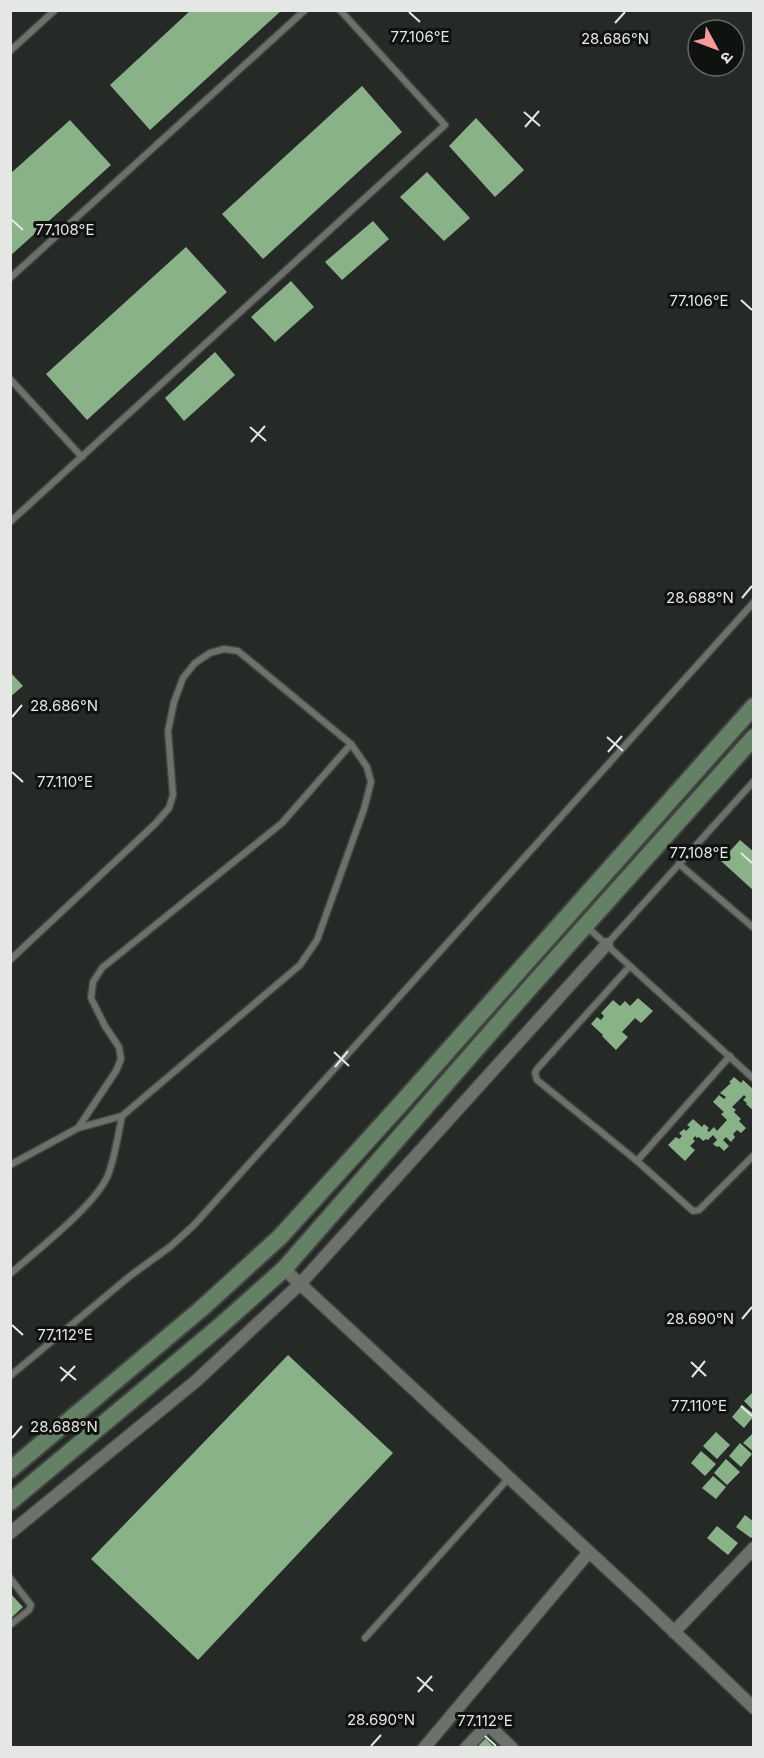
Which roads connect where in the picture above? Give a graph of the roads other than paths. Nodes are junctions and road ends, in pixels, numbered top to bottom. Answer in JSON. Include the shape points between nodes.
{"nodes":[{"id":1,"x":55,"y":10,"type":"edge"},
{"id":2,"x":305,"y":10,"type":"edge"},
{"id":3,"x":340,"y":10,"type":"edge"},
{"id":4,"x":10,"y":51,"type":"edge"},
{"id":5,"x":10,"y":278,"type":"edge"},
{"id":6,"x":10,"y":379,"type":"edge"},
{"id":7,"x":81,"y":457,"type":"junction"},
{"id":8,"x":10,"y":522,"type":"edge"},
{"id":9,"x":753,"y":602,"type":"edge"},
{"id":10,"x":753,"y":706,"type":"edge"},
{"id":11,"x":753,"y":737,"type":"edge"},
{"id":12,"x":351,"y":744,"type":"junction"},
{"id":13,"x":753,"y":781,"type":"edge"},
{"id":14,"x":679,"y":864,"type":"junction"},
{"id":15,"x":585,"y":925,"type":"junction"},
{"id":16,"x":753,"y":928,"type":"edge"},
{"id":17,"x":607,"y":944,"type":"junction"},
{"id":18,"x":10,"y":960,"type":"edge"},
{"id":19,"x":630,"y":966,"type":"junction"},
{"id":20,"x":730,"y":1056,"type":"junction"},
{"id":21,"x":753,"y":1079,"type":"edge"},
{"id":22,"x":122,"y":1116,"type":"junction"},
{"id":23,"x":78,"y":1128,"type":"junction"},
{"id":24,"x":753,"y":1155,"type":"edge"},
{"id":25,"x":637,"y":1161,"type":"junction"},
{"id":26,"x":10,"y":1165,"type":"edge"},
{"id":27,"x":284,"y":1269,"type":"junction"},
{"id":28,"x":10,"y":1274,"type":"edge"},
{"id":29,"x":300,"y":1284,"type":"junction"},
{"id":30,"x":10,"y":1376,"type":"edge"},
{"id":31,"x":10,"y":1470,"type":"edge"},
{"id":32,"x":509,"y":1478,"type":"junction"},
{"id":33,"x":10,"y":1502,"type":"edge"},
{"id":34,"x":10,"y":1533,"type":"edge"},
{"id":35,"x":753,"y":1548,"type":"edge"},
{"id":36,"x":589,"y":1552,"type":"junction"},
{"id":37,"x":10,"y":1578,"type":"edge"},
{"id":38,"x":10,"y":1625,"type":"edge"},
{"id":39,"x":674,"y":1632,"type":"junction"},
{"id":40,"x":365,"y":1638,"type":"dead end"},
{"id":41,"x":753,"y":1708,"type":"edge"},
{"id":42,"x":424,"y":1748,"type":"edge"},
{"id":43,"x":466,"y":1748,"type":"edge"},
{"id":44,"x":512,"y":1748,"type":"edge"}],
"edges":[{"from":1,"to":4,"type":"lane"},
{"from":2,"to":5,"type":"lane"},
{"from":3,"to":7,"type":"lane","via":[[445,125]]},
{"from":6,"to":7,"type":"lane"},
{"from":7,"to":8,"type":"lane"},
{"from":9,"to":30,"type":"lane","via":[[202,1217]]},
{"from":10,"to":31,"type":"main road","via":[[280,1237]]},
{"from":11,"to":15,"type":"main road"},
{"from":12,"to":18,"type":"lane","via":[[238,651],[210,653],[183,678],[174,702],[168,731],[173,795],[169,808]]},
{"from":12,"to":22,"type":"lane","via":[[367,766],[369,795],[317,940],[300,964]]},
{"from":12,"to":23,"type":"lane","via":[[282,823],[102,968],[93,982],[91,998],[119,1047],[121,1059]]},
{"from":13,"to":14,"type":"lane"},
{"from":14,"to":16,"type":"lane"},
{"from":14,"to":17,"type":"lane"},
{"from":15,"to":17,"type":"lane"},
{"from":15,"to":27,"type":"main road"},
{"from":17,"to":19,"type":"lane"},
{"from":17,"to":29,"type":"street"},
{"from":19,"to":20,"type":"lane"},
{"from":19,"to":25,"type":"lane","via":[[535,1073],[538,1082]]},
{"from":20,"to":21,"type":"lane"},
{"from":20,"to":25,"type":"lane"},
{"from":22,"to":23,"type":"lane"},
{"from":22,"to":28,"type":"lane","via":[[108,1176],[93,1198]]},
{"from":23,"to":26,"type":"lane"},
{"from":24,"to":25,"type":"lane","via":[[699,1210],[693,1211]]},
{"from":27,"to":29,"type":"street"},
{"from":27,"to":33,"type":"main road"},
{"from":29,"to":32,"type":"street"},
{"from":29,"to":34,"type":"street","via":[[196,1381]]},
{"from":32,"to":36,"type":"street"},
{"from":32,"to":40,"type":"lane"},
{"from":35,"to":39,"type":"street"},
{"from":36,"to":39,"type":"street"},
{"from":36,"to":42,"type":"street"},
{"from":37,"to":38,"type":"lane","via":[[31,1605]]},
{"from":39,"to":41,"type":"street"},
{"from":43,"to":44,"type":"street","via":[[488,1725]]}]}
